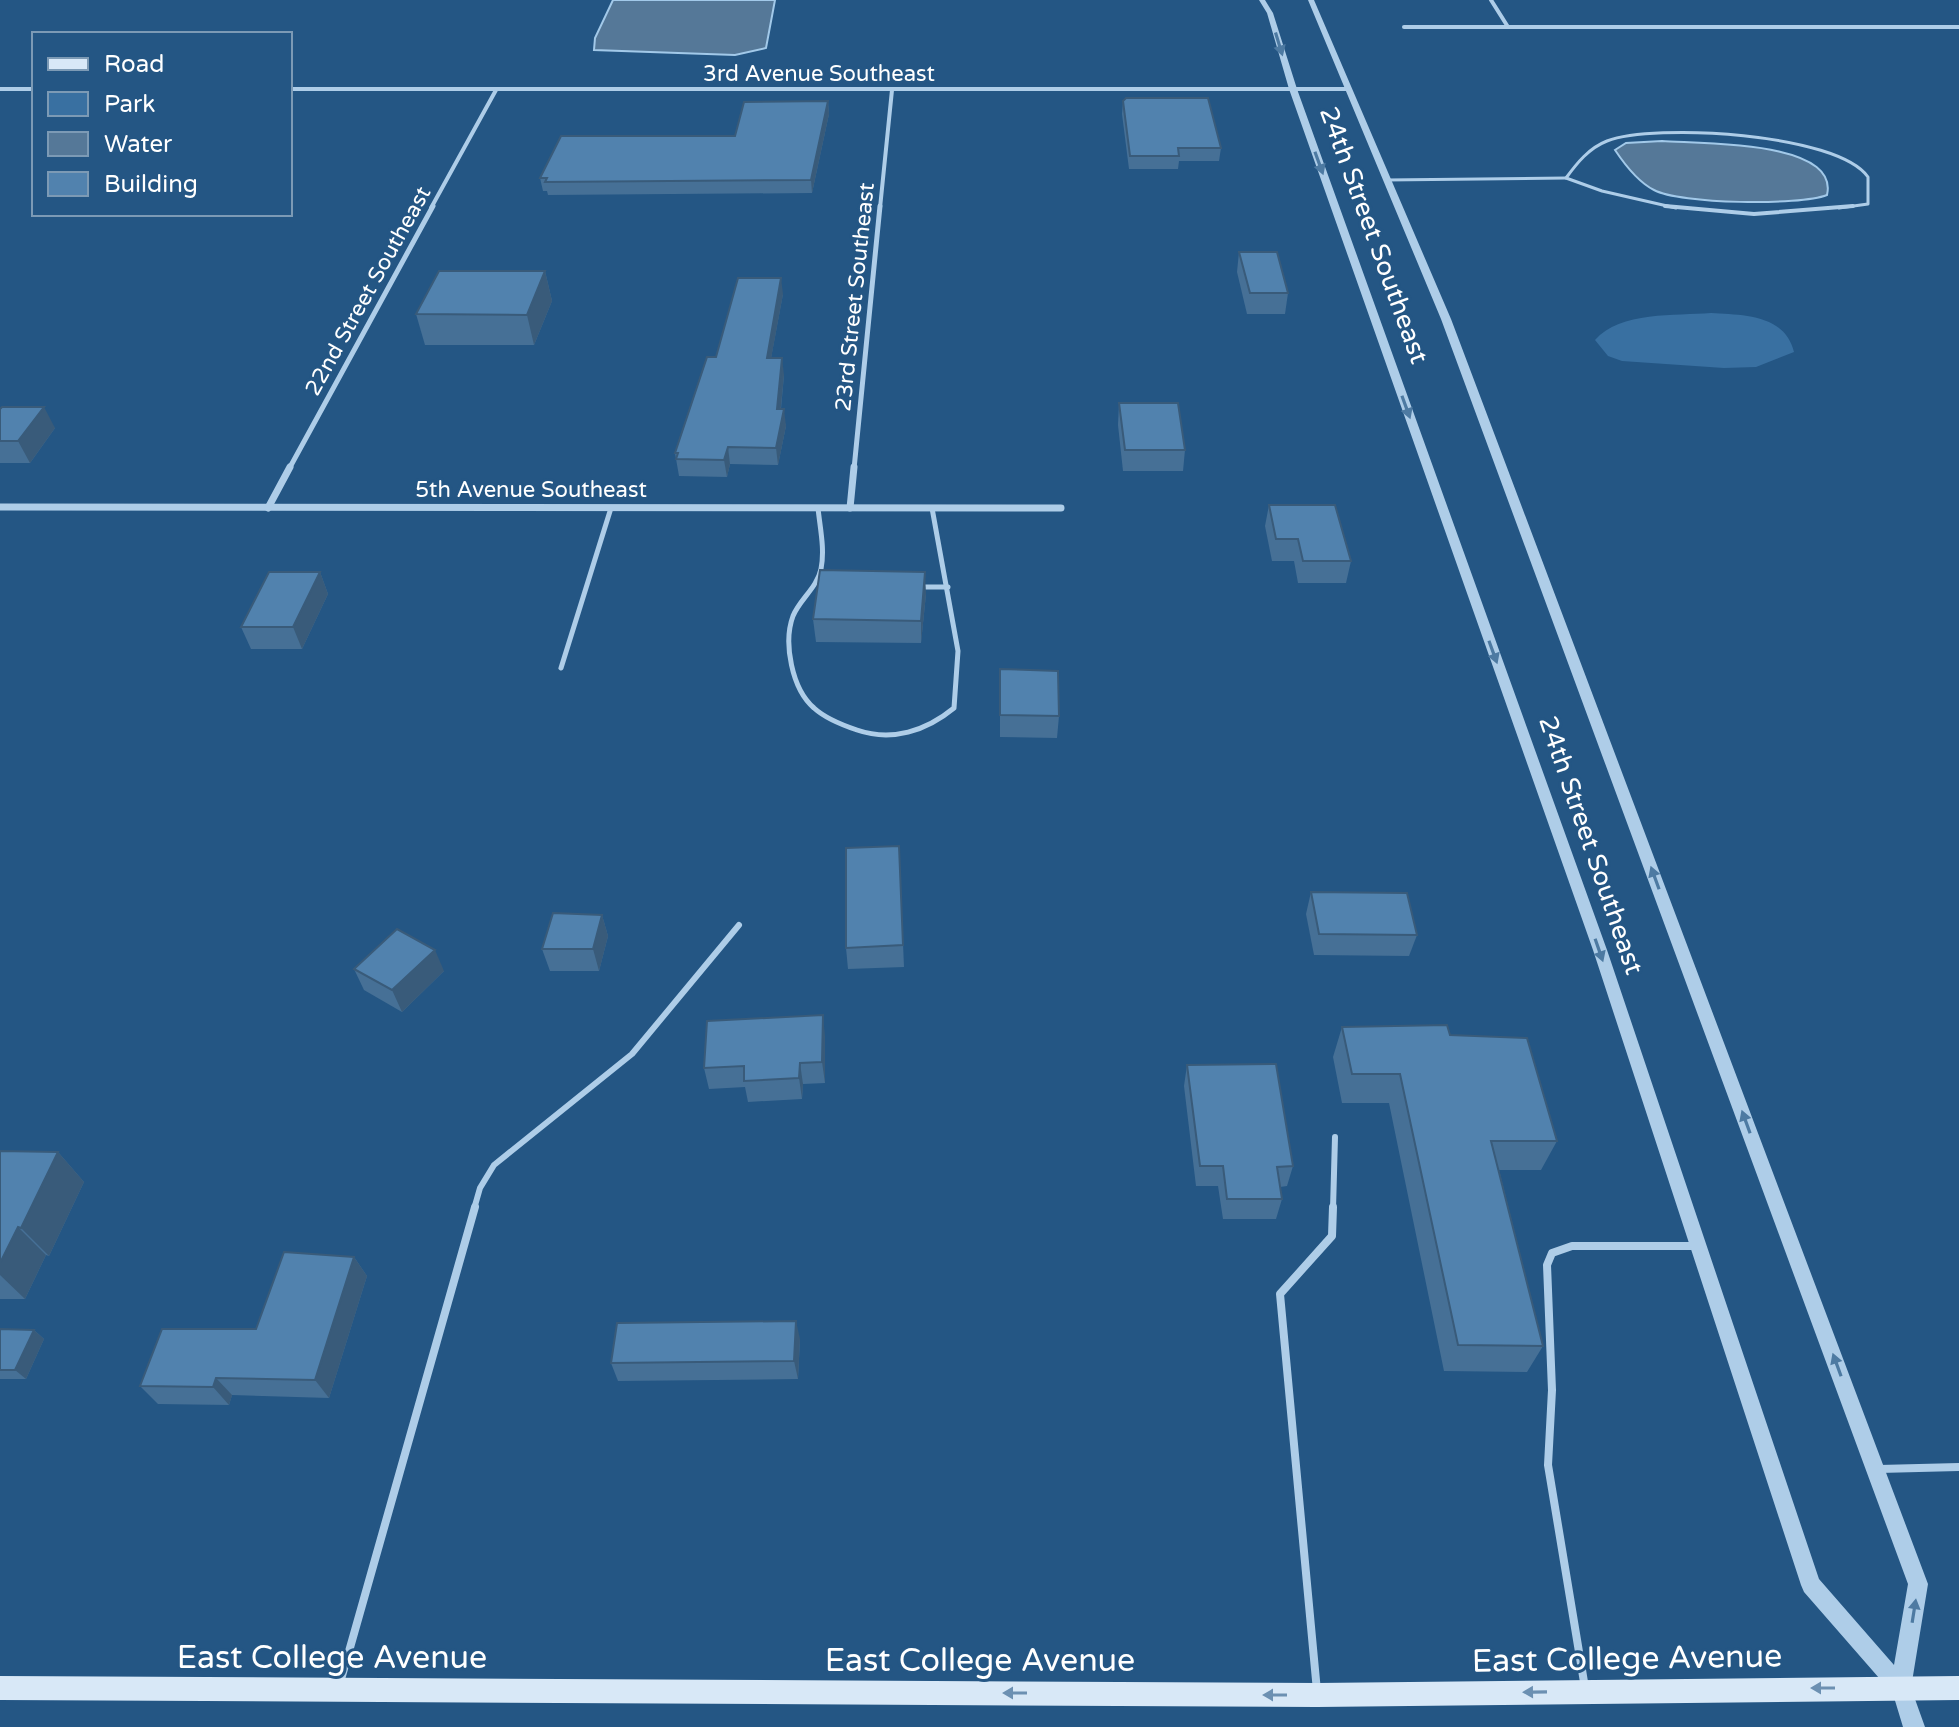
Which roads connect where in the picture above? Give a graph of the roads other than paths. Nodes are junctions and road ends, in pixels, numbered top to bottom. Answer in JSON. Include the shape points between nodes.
{"nodes":[{"id":1,"x":1262,"y":0,"type":"edge"},
{"id":2,"x":1311,"y":0,"type":"edge"},
{"id":3,"x":1491,"y":0,"type":"edge"},
{"id":4,"x":1404,"y":27,"type":"dead end"},
{"id":5,"x":1508,"y":27,"type":"junction"},
{"id":6,"x":1959,"y":27,"type":"edge"},
{"id":7,"x":0,"y":89,"type":"edge"},
{"id":8,"x":32,"y":89,"type":"edge"},
{"id":9,"x":292,"y":89,"type":"edge"},
{"id":10,"x":1293,"y":89,"type":"junction"},
{"id":11,"x":1348,"y":89,"type":"junction"},
{"id":12,"x":496,"y":90,"type":"junction"},
{"id":13,"x":892,"y":90,"type":"junction"},
{"id":14,"x":1566,"y":178,"type":"junction"},
{"id":15,"x":1386,"y":180,"type":"junction"},
{"id":16,"x":0,"y":507,"type":"edge"},
{"id":17,"x":268,"y":508,"type":"junction"},
{"id":18,"x":611,"y":508,"type":"junction"},
{"id":19,"x":818,"y":508,"type":"junction"},
{"id":20,"x":850,"y":508,"type":"junction"},
{"id":21,"x":932,"y":508,"type":"junction"},
{"id":22,"x":1061,"y":508,"type":"dead end"},
{"id":23,"x":816,"y":583,"type":"junction"},
{"id":24,"x":830,"y":584,"type":"edge"},
{"id":25,"x":903,"y":587,"type":"edge"},
{"id":26,"x":948,"y":587,"type":"junction"},
{"id":27,"x":561,"y":668,"type":"dead end"},
{"id":28,"x":739,"y":925,"type":"dead end"},
{"id":29,"x":1335,"y":1137,"type":"dead end"},
{"id":30,"x":1699,"y":1246,"type":"junction"},
{"id":31,"x":1959,"y":1467,"type":"edge"},
{"id":32,"x":1876,"y":1470,"type":"junction"},
{"id":33,"x":0,"y":1688,"type":"edge"},
{"id":34,"x":1901,"y":1688,"type":"junction"},
{"id":35,"x":1959,"y":1688,"type":"edge"},
{"id":36,"x":338,"y":1690,"type":"junction"},
{"id":37,"x":1585,"y":1691,"type":"junction"},
{"id":38,"x":1317,"y":1695,"type":"junction"},
{"id":39,"x":1914,"y":1727,"type":"edge"}],
"edges":[{"from":1,"to":10,"type":"street","name":"24th Street Southeast","one_way":true},
{"from":2,"to":11,"type":"street","name":"24th Street Southeast"},
{"from":3,"to":5,"type":"street"},
{"from":4,"to":5,"type":"street"},
{"from":5,"to":6,"type":"street"},
{"from":7,"to":8,"type":"street"},
{"from":9,"to":12,"type":"street","name":"3rd Avenue Southeast"},
{"from":10,"to":11,"type":"street","name":"3rd Avenue Southeast"},
{"from":10,"to":13,"type":"street","name":"3rd Avenue Southeast"},
{"from":10,"to":30,"type":"street","name":"24th Street Southeast","one_way":true,"via":[[1600,950]]},
{"from":11,"to":15,"type":"street","name":"24th Street Southeast"},
{"from":12,"to":13,"type":"street","name":"3rd Avenue Southeast"},
{"from":12,"to":17,"type":"street","name":"22nd Street Southeast"},
{"from":13,"to":20,"type":"street","name":"23rd Street Southeast"},
{"from":14,"to":14,"type":"lane","via":[[1606,195],[1677,209],[1769,215],[1868,204],[1871,188],[1866,172],[1838,153],[1805,142],[1697,135],[1607,138]]},
{"from":14,"to":15,"type":"lane"},
{"from":32,"to":15,"type":"street","name":"24th Street Southeast","one_way":true,"via":[[1446,319]]},
{"from":16,"to":17,"type":"street","name":"5th Avenue Southeast"},
{"from":17,"to":18,"type":"street","name":"5th Avenue Southeast"},
{"from":18,"to":19,"type":"street","name":"5th Avenue Southeast"},
{"from":18,"to":27,"type":"lane"},
{"from":19,"to":20,"type":"street","name":"5th Avenue Southeast"},
{"from":19,"to":23,"type":"lane","via":[[822,561]]},
{"from":20,"to":21,"type":"street","name":"5th Avenue Southeast"},
{"from":21,"to":22,"type":"street","name":"5th Avenue Southeast"},
{"from":21,"to":26,"type":"lane"},
{"from":23,"to":24,"type":"lane"},
{"from":23,"to":26,"type":"lane","via":[[793,616],[794,677],[811,708],[869,735],[911,732],[954,708],[958,651]]},
{"from":25,"to":26,"type":"lane"},
{"from":28,"to":36,"type":"lane","via":[[632,1054],[494,1165],[480,1188]]},
{"from":29,"to":38,"type":"lane","via":[[1332,1236],[1280,1294]]},
{"from":30,"to":34,"type":"street","name":"24th Street Southeast","via":[[1811,1585]]},
{"from":30,"to":37,"type":"lane","via":[[1572,1246],[1552,1253],[1547,1265],[1552,1390],[1548,1465]]},
{"from":31,"to":32,"type":"lane"},
{"from":34,"to":32,"type":"street","name":"24th Street Southeast","one_way":true,"via":[[1918,1584]]},
{"from":33,"to":36,"type":"main road","name":"East College Avenue"},
{"from":34,"to":35,"type":"main road","name":"East College Avenue"},
{"from":34,"to":37,"type":"main road","name":"East College Avenue","one_way":true},
{"from":34,"to":39,"type":"street","name":"24th Street Southeast"},
{"from":38,"to":36,"type":"main road","name":"East College Avenue","one_way":true},
{"from":37,"to":38,"type":"main road","name":"East College Avenue","one_way":true}]}
